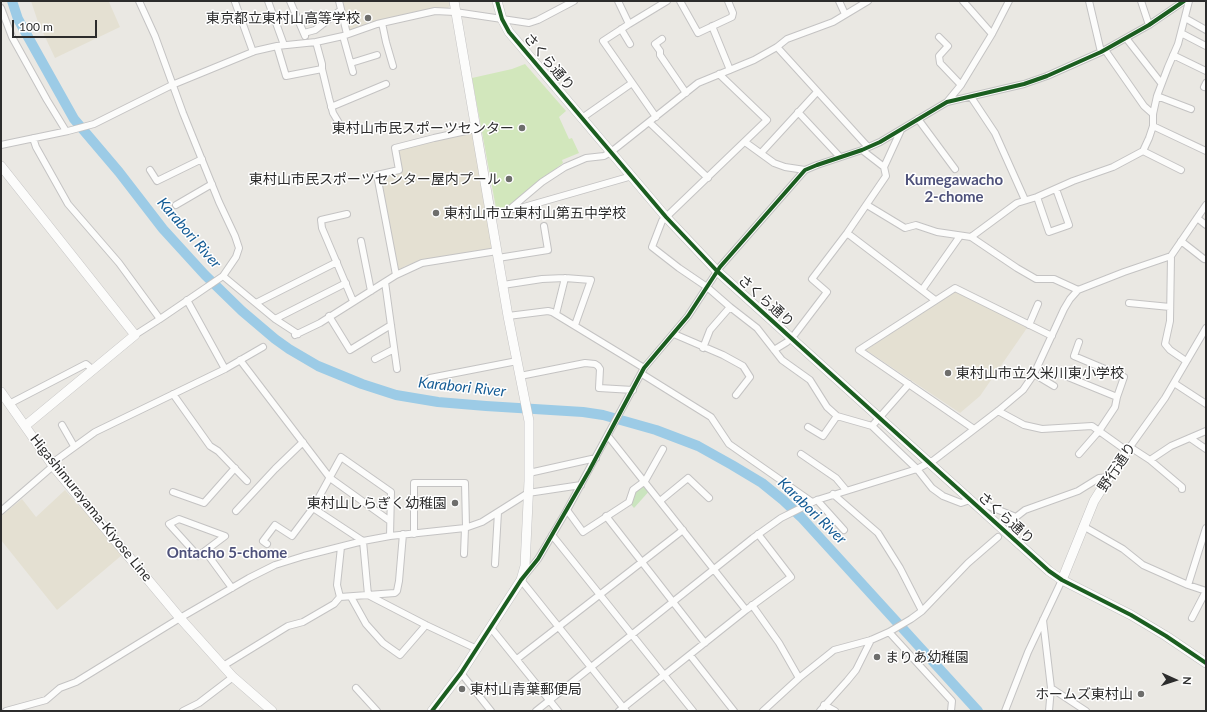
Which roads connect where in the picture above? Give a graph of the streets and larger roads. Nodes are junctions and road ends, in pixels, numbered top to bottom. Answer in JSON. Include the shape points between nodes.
{"nodes":[{"id":1,"x":139,"y":1,"type":"edge"},
{"id":2,"x":268,"y":1,"type":"edge"},
{"id":3,"x":290,"y":1,"type":"edge"},
{"id":4,"x":339,"y":1,"type":"edge"},
{"id":5,"x":454,"y":1,"type":"edge"},
{"id":6,"x":497,"y":1,"type":"edge"},
{"id":7,"x":574,"y":1,"type":"edge"},
{"id":8,"x":618,"y":1,"type":"edge"},
{"id":9,"x":667,"y":1,"type":"edge"},
{"id":10,"x":680,"y":1,"type":"edge"},
{"id":11,"x":728,"y":1,"type":"edge"},
{"id":12,"x":839,"y":1,"type":"edge"},
{"id":13,"x":868,"y":1,"type":"edge"},
{"id":14,"x":963,"y":1,"type":"edge"},
{"id":15,"x":1009,"y":1,"type":"edge"},
{"id":16,"x":1089,"y":1,"type":"edge"},
{"id":17,"x":1141,"y":1,"type":"edge"},
{"id":18,"x":1184,"y":1,"type":"edge"},
{"id":19,"x":1189,"y":1,"type":"edge"},
{"id":20,"x":235,"y":2,"type":"edge"},
{"id":21,"x":1,"y":8,"type":"edge"},
{"id":22,"x":342,"y":10,"type":"junction"},
{"id":23,"x":455,"y":12,"type":"junction"},
{"id":24,"x":845,"y":14,"type":"junction"},
{"id":25,"x":1185,"y":18,"type":"junction"},
{"id":26,"x":502,"y":19,"type":"junction"},
{"id":27,"x":382,"y":23,"type":"junction"},
{"id":28,"x":629,"y":24,"type":"junction"},
{"id":29,"x":1149,"y":25,"type":"junction"},
{"id":30,"x":712,"y":26,"type":"junction"},
{"id":31,"x":621,"y":29,"type":"junction"},
{"id":32,"x":1206,"y":30,"type":"edge"},
{"id":33,"x":304,"y":33,"type":"junction"},
{"id":34,"x":1181,"y":33,"type":"junction"},
{"id":35,"x":992,"y":34,"type":"junction"},
{"id":36,"x":345,"y":35,"type":"junction"},
{"id":37,"x":939,"y":37,"type":"dead end"},
{"id":38,"x":1126,"y":38,"type":"junction"},
{"id":39,"x":662,"y":39,"type":"dead end"},
{"id":40,"x":308,"y":42,"type":"junction"},
{"id":41,"x":316,"y":42,"type":"junction"},
{"id":42,"x":630,"y":44,"type":"dead end"},
{"id":43,"x":284,"y":45,"type":"junction"},
{"id":44,"x":277,"y":46,"type":"junction"},
{"id":45,"x":1206,"y":46,"type":"edge"},
{"id":46,"x":777,"y":47,"type":"junction"},
{"id":47,"x":1103,"y":51,"type":"junction"},
{"id":48,"x":253,"y":52,"type":"junction"},
{"id":49,"x":377,"y":55,"type":"dead end"},
{"id":50,"x":1173,"y":55,"type":"junction"},
{"id":51,"x":351,"y":63,"type":"junction"},
{"id":52,"x":393,"y":66,"type":"dead end"},
{"id":53,"x":322,"y":69,"type":"junction"},
{"id":54,"x":730,"y":70,"type":"junction"},
{"id":55,"x":1206,"y":71,"type":"edge"},
{"id":56,"x":353,"y":72,"type":"dead end"},
{"id":57,"x":719,"y":74,"type":"junction"},
{"id":58,"x":632,"y":83,"type":"junction"},
{"id":59,"x":1161,"y":83,"type":"junction"},
{"id":60,"x":386,"y":84,"type":"dead end"},
{"id":61,"x":172,"y":85,"type":"junction"},
{"id":62,"x":961,"y":85,"type":"junction"},
{"id":63,"x":817,"y":92,"type":"junction"},
{"id":64,"x":686,"y":93,"type":"junction"},
{"id":65,"x":1157,"y":96,"type":"junction"},
{"id":66,"x":971,"y":97,"type":"junction"},
{"id":67,"x":947,"y":102,"type":"junction"},
{"id":68,"x":332,"y":107,"type":"junction"},
{"id":69,"x":1191,"y":109,"type":"dead end"},
{"id":70,"x":798,"y":112,"type":"junction"},
{"id":71,"x":1153,"y":114,"type":"junction"},
{"id":72,"x":656,"y":117,"type":"junction"},
{"id":73,"x":582,"y":118,"type":"junction"},
{"id":74,"x":918,"y":119,"type":"junction"},
{"id":75,"x":649,"y":122,"type":"junction"},
{"id":76,"x":1153,"y":126,"type":"junction"},
{"id":77,"x":342,"y":128,"type":"dead end"},
{"id":78,"x":475,"y":129,"type":"junction"},
{"id":79,"x":901,"y":130,"type":"junction"},
{"id":80,"x":67,"y":131,"type":"junction"},
{"id":81,"x":33,"y":138,"type":"junction"},
{"id":82,"x":745,"y":142,"type":"junction"},
{"id":83,"x":1,"y":145,"type":"edge"},
{"id":84,"x":865,"y":148,"type":"junction"},
{"id":85,"x":1144,"y":151,"type":"junction"},
{"id":86,"x":1206,"y":151,"type":"edge"},
{"id":87,"x":611,"y":152,"type":"junction"},
{"id":88,"x":761,"y":153,"type":"junction"},
{"id":89,"x":840,"y":157,"type":"junction"},
{"id":90,"x":202,"y":159,"type":"junction"},
{"id":91,"x":1,"y":166,"type":"edge"},
{"id":92,"x":884,"y":168,"type":"junction"},
{"id":93,"x":150,"y":170,"type":"dead end"},
{"id":94,"x":806,"y":170,"type":"junction"},
{"id":95,"x":955,"y":170,"type":"dead end"},
{"id":96,"x":1181,"y":170,"type":"dead end"},
{"id":97,"x":632,"y":176,"type":"junction"},
{"id":98,"x":708,"y":178,"type":"junction"},
{"id":99,"x":212,"y":184,"type":"junction"},
{"id":100,"x":1056,"y":189,"type":"junction"},
{"id":101,"x":1037,"y":197,"type":"junction"},
{"id":102,"x":1025,"y":200,"type":"junction"},
{"id":103,"x":176,"y":205,"type":"dead end"},
{"id":104,"x":867,"y":205,"type":"junction"},
{"id":105,"x":1206,"y":205,"type":"edge"},
{"id":106,"x":510,"y":209,"type":"junction"},
{"id":107,"x":347,"y":214,"type":"dead end"},
{"id":108,"x":491,"y":216,"type":"junction"},
{"id":109,"x":666,"y":217,"type":"junction"},
{"id":110,"x":1197,"y":218,"type":"junction"},
{"id":111,"x":1206,"y":225,"type":"edge"},
{"id":112,"x":544,"y":226,"type":"dead end"},
{"id":113,"x":847,"y":233,"type":"junction"},
{"id":114,"x":960,"y":236,"type":"junction"},
{"id":115,"x":971,"y":237,"type":"junction"},
{"id":116,"x":361,"y":241,"type":"dead end"},
{"id":117,"x":1181,"y":241,"type":"junction"},
{"id":118,"x":498,"y":254,"type":"junction"},
{"id":119,"x":1171,"y":256,"type":"junction"},
{"id":120,"x":1204,"y":259,"type":"dead end"},
{"id":121,"x":337,"y":262,"type":"junction"},
{"id":122,"x":717,"y":272,"type":"junction"},
{"id":123,"x":396,"y":275,"type":"junction"},
{"id":124,"x":223,"y":276,"type":"junction"},
{"id":125,"x":565,"y":278,"type":"junction"},
{"id":126,"x":385,"y":282,"type":"junction"},
{"id":127,"x":346,"y":283,"type":"junction"},
{"id":128,"x":503,"y":285,"type":"junction"},
{"id":129,"x":707,"y":286,"type":"junction"},
{"id":130,"x":922,"y":290,"type":"junction"},
{"id":131,"x":1078,"y":290,"type":"junction"},
{"id":132,"x":371,"y":291,"type":"junction"},
{"id":133,"x":187,"y":300,"type":"junction"},
{"id":134,"x":935,"y":300,"type":"junction"},
{"id":135,"x":353,"y":301,"type":"junction"},
{"id":136,"x":256,"y":303,"type":"junction"},
{"id":137,"x":1129,"y":303,"type":"dead end"},
{"id":138,"x":1038,"y":304,"type":"dead end"},
{"id":139,"x":730,"y":307,"type":"junction"},
{"id":140,"x":1170,"y":307,"type":"junction"},
{"id":141,"x":556,"y":314,"type":"junction"},
{"id":142,"x":329,"y":316,"type":"junction"},
{"id":143,"x":508,"y":316,"type":"junction"},
{"id":144,"x":160,"y":319,"type":"junction"},
{"id":145,"x":276,"y":319,"type":"junction"},
{"id":146,"x":391,"y":325,"type":"junction"},
{"id":147,"x":1029,"y":325,"type":"junction"},
{"id":148,"x":575,"y":326,"type":"junction"},
{"id":149,"x":1206,"y":328,"type":"edge"},
{"id":150,"x":674,"y":334,"type":"junction"},
{"id":151,"x":135,"y":335,"type":"junction"},
{"id":152,"x":1052,"y":336,"type":"junction"},
{"id":153,"x":791,"y":338,"type":"junction"},
{"id":154,"x":1079,"y":342,"type":"dead end"},
{"id":155,"x":263,"y":347,"type":"dead end"},
{"id":156,"x":703,"y":348,"type":"junction"},
{"id":157,"x":394,"y":349,"type":"junction"},
{"id":158,"x":774,"y":350,"type":"junction"},
{"id":159,"x":376,"y":359,"type":"dead end"},
{"id":160,"x":240,"y":360,"type":"junction"},
{"id":161,"x":517,"y":361,"type":"junction"},
{"id":162,"x":1186,"y":362,"type":"junction"},
{"id":163,"x":397,"y":368,"type":"dead end"},
{"id":164,"x":92,"y":369,"type":"junction"},
{"id":165,"x":225,"y":369,"type":"junction"},
{"id":166,"x":643,"y":371,"type":"junction"},
{"id":167,"x":1071,"y":371,"type":"dead end"},
{"id":168,"x":1034,"y":374,"type":"junction"},
{"id":169,"x":520,"y":376,"type":"junction"},
{"id":170,"x":430,"y":378,"type":"dead end"},
{"id":171,"x":1174,"y":383,"type":"junction"},
{"id":172,"x":909,"y":384,"type":"junction"},
{"id":173,"x":1054,"y":386,"type":"dead end"},
{"id":174,"x":633,"y":390,"type":"junction"},
{"id":175,"x":1,"y":392,"type":"edge"},
{"id":176,"x":173,"y":394,"type":"junction"},
{"id":177,"x":736,"y":395,"type":"dead end"},
{"id":178,"x":1117,"y":398,"type":"junction"},
{"id":179,"x":9,"y":404,"type":"junction"},
{"id":180,"x":1206,"y":404,"type":"edge"},
{"id":181,"x":998,"y":411,"type":"junction"},
{"id":182,"x":837,"y":416,"type":"junction"},
{"id":183,"x":878,"y":418,"type":"junction"},
{"id":184,"x":62,"y":425,"type":"dead end"},
{"id":185,"x":25,"y":426,"type":"junction"},
{"id":186,"x":872,"y":426,"type":"junction"},
{"id":187,"x":808,"y":427,"type":"dead end"},
{"id":188,"x":974,"y":430,"type":"junction"},
{"id":189,"x":1099,"y":431,"type":"junction"},
{"id":190,"x":1206,"y":431,"type":"edge"},
{"id":191,"x":608,"y":436,"type":"junction"},
{"id":192,"x":1190,"y":438,"type":"junction"},
{"id":193,"x":303,"y":442,"type":"junction"},
{"id":194,"x":74,"y":446,"type":"junction"},
{"id":195,"x":663,"y":449,"type":"dead end"},
{"id":196,"x":1128,"y":449,"type":"junction"},
{"id":197,"x":1206,"y":449,"type":"edge"},
{"id":198,"x":801,"y":454,"type":"dead end"},
{"id":199,"x":1079,"y":454,"type":"dead end"},
{"id":200,"x":596,"y":458,"type":"junction"},
{"id":201,"x":1150,"y":460,"type":"junction"},
{"id":202,"x":929,"y":463,"type":"junction"},
{"id":203,"x":54,"y":466,"type":"junction"},
{"id":204,"x":235,"y":468,"type":"junction"},
{"id":205,"x":917,"y":469,"type":"junction"},
{"id":206,"x":529,"y":473,"type":"junction"},
{"id":207,"x":1109,"y":477,"type":"junction"},
{"id":208,"x":330,"y":478,"type":"junction"},
{"id":209,"x":645,"y":481,"type":"junction"},
{"id":210,"x":247,"y":482,"type":"dead end"},
{"id":211,"x":581,"y":485,"type":"junction"},
{"id":212,"x":846,"y":490,"type":"junction"},
{"id":213,"x":1182,"y":490,"type":"dead end"},
{"id":214,"x":173,"y":492,"type":"dead end"},
{"id":215,"x":528,"y":494,"type":"junction"},
{"id":216,"x":833,"y":494,"type":"junction"},
{"id":217,"x":709,"y":498,"type":"dead end"},
{"id":218,"x":970,"y":500,"type":"junction"},
{"id":219,"x":660,"y":501,"type":"junction"},
{"id":220,"x":814,"y":501,"type":"junction"},
{"id":221,"x":978,"y":507,"type":"junction"},
{"id":222,"x":313,"y":508,"type":"junction"},
{"id":223,"x":567,"y":510,"type":"junction"},
{"id":224,"x":1,"y":511,"type":"edge"},
{"id":225,"x":236,"y":512,"type":"dead end"},
{"id":226,"x":498,"y":512,"type":"junction"},
{"id":227,"x":606,"y":516,"type":"junction"},
{"id":228,"x":1016,"y":517,"type":"junction"},
{"id":229,"x":390,"y":521,"type":"junction"},
{"id":230,"x":1010,"y":524,"type":"dead end"},
{"id":231,"x":1083,"y":526,"type":"junction"},
{"id":232,"x":465,"y":527,"type":"junction"},
{"id":233,"x":1206,"y":528,"type":"edge"},
{"id":234,"x":683,"y":530,"type":"junction"},
{"id":235,"x":844,"y":530,"type":"dead end"},
{"id":236,"x":403,"y":534,"type":"junction"},
{"id":237,"x":414,"y":534,"type":"junction"},
{"id":238,"x":758,"y":534,"type":"junction"},
{"id":239,"x":552,"y":535,"type":"junction"},
{"id":240,"x":390,"y":536,"type":"junction"},
{"id":241,"x":998,"y":537,"type":"dead end"},
{"id":242,"x":363,"y":541,"type":"junction"},
{"id":243,"x":267,"y":544,"type":"dead end"},
{"id":244,"x":340,"y":546,"type":"junction"},
{"id":245,"x":205,"y":551,"type":"junction"},
{"id":246,"x":464,"y":554,"type":"dead end"},
{"id":247,"x":642,"y":562,"type":"junction"},
{"id":248,"x":496,"y":564,"type":"dead end"},
{"id":249,"x":714,"y":569,"type":"junction"},
{"id":250,"x":522,"y":580,"type":"junction"},
{"id":251,"x":1062,"y":580,"type":"junction"},
{"id":252,"x":1188,"y":585,"type":"junction"},
{"id":253,"x":232,"y":588,"type":"junction"},
{"id":254,"x":1206,"y":591,"type":"edge"},
{"id":255,"x":600,"y":595,"type":"junction"},
{"id":256,"x":368,"y":596,"type":"junction"},
{"id":257,"x":340,"y":597,"type":"junction"},
{"id":258,"x":351,"y":597,"type":"junction"},
{"id":259,"x":673,"y":602,"type":"junction"},
{"id":260,"x":752,"y":605,"type":"junction"},
{"id":261,"x":746,"y":610,"type":"junction"},
{"id":262,"x":922,"y":611,"type":"junction"},
{"id":263,"x":180,"y":618,"type":"junction"},
{"id":264,"x":1192,"y":618,"type":"dead end"},
{"id":265,"x":1043,"y":620,"type":"junction"},
{"id":266,"x":426,"y":625,"type":"junction"},
{"id":267,"x":559,"y":627,"type":"junction"},
{"id":268,"x":491,"y":628,"type":"junction"},
{"id":269,"x":890,"y":631,"type":"junction"},
{"id":270,"x":632,"y":635,"type":"junction"},
{"id":271,"x":871,"y":640,"type":"junction"},
{"id":272,"x":705,"y":643,"type":"junction"},
{"id":273,"x":477,"y":649,"type":"junction"},
{"id":274,"x":690,"y":655,"type":"junction"},
{"id":275,"x":517,"y":659,"type":"junction"},
{"id":276,"x":1206,"y":663,"type":"edge"},
{"id":277,"x":223,"y":666,"type":"junction"},
{"id":278,"x":591,"y":667,"type":"junction"},
{"id":279,"x":461,"y":673,"type":"junction"},
{"id":280,"x":664,"y":675,"type":"junction"},
{"id":281,"x":233,"y":677,"type":"junction"},
{"id":282,"x":799,"y":678,"type":"junction"},
{"id":283,"x":356,"y":688,"type":"dead end"},
{"id":284,"x":1051,"y":688,"type":"junction"},
{"id":285,"x":549,"y":700,"type":"junction"},
{"id":286,"x":824,"y":704,"type":"junction"},
{"id":287,"x":623,"y":710,"type":"edge"},
{"id":288,"x":6,"y":711,"type":"edge"},
{"id":289,"x":183,"y":711,"type":"edge"},
{"id":290,"x":272,"y":711,"type":"edge"},
{"id":291,"x":377,"y":711,"type":"edge"},
{"id":292,"x":432,"y":711,"type":"edge"},
{"id":293,"x":491,"y":711,"type":"edge"},
{"id":294,"x":536,"y":711,"type":"edge"},
{"id":295,"x":558,"y":711,"type":"edge"},
{"id":296,"x":693,"y":711,"type":"edge"},
{"id":297,"x":734,"y":711,"type":"edge"},
{"id":298,"x":763,"y":711,"type":"edge"},
{"id":299,"x":820,"y":711,"type":"edge"},
{"id":300,"x":835,"y":711,"type":"edge"},
{"id":301,"x":950,"y":711,"type":"edge"},
{"id":302,"x":1005,"y":711,"type":"edge"},
{"id":303,"x":1049,"y":711,"type":"edge"},
{"id":304,"x":1086,"y":711,"type":"edge"}],
"edges":[{"from":1,"to":61,"type":"street","via":[[155,36]]},
{"from":2,"to":43,"type":"street"},
{"from":3,"to":33,"type":"street"},
{"from":4,"to":22,"type":"street"},
{"from":5,"to":23,"type":"street"},
{"from":6,"to":26,"type":"street","name":"さくら通り"},
{"from":7,"to":26,"type":"street","via":[[529,23]]},
{"from":8,"to":28,"type":"street"},
{"from":9,"to":28,"type":"street"},
{"from":10,"to":30,"type":"street","via":[[698,33]]},
{"from":11,"to":30,"type":"street","via":[[733,12],[732,17]]},
{"from":12,"to":24,"type":"street"},
{"from":13,"to":24,"type":"street"},
{"from":14,"to":35,"type":"street"},
{"from":15,"to":35,"type":"street"},
{"from":16,"to":47,"type":"street"},
{"from":17,"to":29,"type":"street"},
{"from":18,"to":29,"type":"street"},
{"from":19,"to":25,"type":"street"},
{"from":20,"to":48,"type":"street"},
{"from":21,"to":80,"type":"street","via":[[12,37]]},
{"from":22,"to":33,"type":"street","via":[[315,30]]},
{"from":22,"to":36,"type":"street"},
{"from":23,"to":26,"type":"street"},
{"from":23,"to":27,"type":"street","via":[[435,11]]},
{"from":23,"to":78,"type":"street"},
{"from":24,"to":46,"type":"street","via":[[824,26],[787,39]]},
{"from":25,"to":32,"type":"street"},
{"from":25,"to":34,"type":"street"},
{"from":26,"to":73,"type":"street","name":"さくら通り","via":[[509,32]]},
{"from":27,"to":36,"type":"street"},
{"from":27,"to":52,"type":"street"},
{"from":28,"to":31,"type":"street"},
{"from":29,"to":38,"type":"street"},
{"from":30,"to":54,"type":"street"},
{"from":31,"to":42,"type":"street"},
{"from":31,"to":58,"type":"street","via":[[603,41]]},
{"from":33,"to":40,"type":"street"},
{"from":34,"to":45,"type":"street"},
{"from":34,"to":50,"type":"street"},
{"from":35,"to":62,"type":"street"},
{"from":36,"to":41,"type":"street"},
{"from":36,"to":51,"type":"street"},
{"from":37,"to":62,"type":"street","via":[[948,46],[939,56],[940,63]]},
{"from":38,"to":47,"type":"street"},
{"from":38,"to":59,"type":"street"},
{"from":39,"to":64,"type":"street","via":[[655,44]]},
{"from":40,"to":41,"type":"street"},
{"from":40,"to":43,"type":"street"},
{"from":41,"to":53,"type":"street"},
{"from":43,"to":44,"type":"street"},
{"from":44,"to":48,"type":"street"},
{"from":44,"to":53,"type":"street","via":[[286,76]]},
{"from":46,"to":54,"type":"street"},
{"from":46,"to":63,"type":"street"},
{"from":47,"to":66,"type":"street","via":[[1047,76]]},
{"from":47,"to":71,"type":"street","via":[[1144,106]]},
{"from":48,"to":61,"type":"street"},
{"from":49,"to":51,"type":"street"},
{"from":50,"to":55,"type":"street"},
{"from":50,"to":59,"type":"street"},
{"from":51,"to":56,"type":"street"},
{"from":53,"to":68,"type":"street"},
{"from":54,"to":57,"type":"street"},
{"from":57,"to":64,"type":"street","via":[[698,83]]},
{"from":57,"to":82,"type":"street","via":[[767,120]]},
{"from":58,"to":72,"type":"street"},
{"from":58,"to":73,"type":"street"},
{"from":59,"to":65,"type":"street"},
{"from":60,"to":68,"type":"street"},
{"from":61,"to":80,"type":"street","via":[[95,124]]},
{"from":61,"to":90,"type":"street"},
{"from":62,"to":67,"type":"street"},
{"from":63,"to":70,"type":"street"},
{"from":63,"to":84,"type":"street"},
{"from":64,"to":72,"type":"street"},
{"from":65,"to":69,"type":"street"},
{"from":65,"to":71,"type":"street"},
{"from":66,"to":67,"type":"street"},
{"from":66,"to":102,"type":"street","via":[[995,133]]},
{"from":67,"to":74,"type":"street"},
{"from":68,"to":77,"type":"street"},
{"from":70,"to":88,"type":"street"},
{"from":70,"to":89,"type":"street"},
{"from":71,"to":76,"type":"street"},
{"from":72,"to":75,"type":"street"},
{"from":73,"to":87,"type":"street","name":"さくら通り"},
{"from":74,"to":79,"type":"street"},
{"from":74,"to":95,"type":"street"},
{"from":75,"to":87,"type":"street"},
{"from":75,"to":98,"type":"street"},
{"from":76,"to":85,"type":"street"},
{"from":76,"to":86,"type":"street"},
{"from":78,"to":108,"type":"street"},
{"from":78,"to":123,"type":"street","via":[[395,148],[399,170],[377,175]]},
{"from":79,"to":84,"type":"street"},
{"from":79,"to":92,"type":"street"},
{"from":80,"to":81,"type":"street"},
{"from":81,"to":83,"type":"street"},
{"from":81,"to":144,"type":"street","via":[[68,204],[119,263]]},
{"from":82,"to":88,"type":"street"},
{"from":82,"to":98,"type":"street"},
{"from":84,"to":89,"type":"street"},
{"from":84,"to":92,"type":"street"},
{"from":85,"to":96,"type":"street"},
{"from":85,"to":100,"type":"street","via":[[1113,167]]},
{"from":87,"to":97,"type":"street","name":"さくら通り"},
{"from":87,"to":106,"type":"street","via":[[604,156],[586,158],[565,167],[542,182]]},
{"from":88,"to":94,"type":"street","via":[[774,163]]},
{"from":89,"to":94,"type":"street"},
{"from":90,"to":93,"type":"street","via":[[158,184]]},
{"from":90,"to":99,"type":"street"},
{"from":91,"to":151,"type":"street"},
{"from":92,"to":104,"type":"street","via":[[886,176]]},
{"from":94,"to":122,"type":"street"},
{"from":97,"to":106,"type":"street"},
{"from":97,"to":109,"type":"street","name":"さくら通り"},
{"from":98,"to":109,"type":"street"},
{"from":99,"to":103,"type":"street"},
{"from":99,"to":124,"type":"street","via":[[238,248],[236,258]]},
{"from":100,"to":101,"type":"street"},
{"from":100,"to":101,"type":"street","via":[[1069,225],[1049,232]]},
{"from":101,"to":102,"type":"street"},
{"from":102,"to":115,"type":"street","via":[[1017,203]]},
{"from":104,"to":113,"type":"street"},
{"from":104,"to":114,"type":"street","via":[[906,228],[916,225]]},
{"from":105,"to":110,"type":"street"},
{"from":106,"to":108,"type":"street"},
{"from":107,"to":121,"type":"street","via":[[321,220]]},
{"from":108,"to":118,"type":"street"},
{"from":109,"to":122,"type":"street","name":"さくら通り"},
{"from":109,"to":129,"type":"street","via":[[662,220],[652,247]]},
{"from":110,"to":111,"type":"street"},
{"from":110,"to":117,"type":"street"},
{"from":112,"to":118,"type":"street","via":[[548,250]]},
{"from":113,"to":130,"type":"street"},
{"from":113,"to":153,"type":"street","via":[[812,279],[827,292]]},
{"from":114,"to":115,"type":"street"},
{"from":114,"to":130,"type":"street"},
{"from":115,"to":131,"type":"street","via":[[1036,279],[1054,279]]},
{"from":116,"to":132,"type":"street"},
{"from":117,"to":119,"type":"street"},
{"from":117,"to":120,"type":"street"},
{"from":118,"to":123,"type":"street","via":[[422,263]]},
{"from":118,"to":128,"type":"street"},
{"from":119,"to":131,"type":"street"},
{"from":119,"to":140,"type":"street"},
{"from":121,"to":127,"type":"street"},
{"from":121,"to":136,"type":"street"},
{"from":122,"to":129,"type":"street"},
{"from":122,"to":153,"type":"street","name":"さくら通り"},
{"from":123,"to":126,"type":"street"},
{"from":124,"to":133,"type":"street"},
{"from":124,"to":136,"type":"street"},
{"from":125,"to":128,"type":"street"},
{"from":125,"to":141,"type":"street"},
{"from":125,"to":148,"type":"street","via":[[591,280]]},
{"from":126,"to":132,"type":"street"},
{"from":126,"to":146,"type":"street"},
{"from":127,"to":135,"type":"street"},
{"from":127,"to":145,"type":"street"},
{"from":128,"to":143,"type":"street"},
{"from":129,"to":139,"type":"street"},
{"from":129,"to":150,"type":"street"},
{"from":130,"to":134,"type":"street"},
{"from":131,"to":152,"type":"street","via":[[1067,304]]},
{"from":132,"to":135,"type":"street"},
{"from":133,"to":144,"type":"street"},
{"from":133,"to":165,"type":"street"},
{"from":134,"to":147,"type":"street","via":[[955,288]]},
{"from":134,"to":172,"type":"street","via":[[859,350]]},
{"from":135,"to":142,"type":"street"},
{"from":136,"to":145,"type":"street"},
{"from":137,"to":140,"type":"street"},
{"from":138,"to":147,"type":"street"},
{"from":139,"to":156,"type":"street","via":[[710,330]]},
{"from":139,"to":158,"type":"street","via":[[757,328]]},
{"from":140,"to":162,"type":"street","via":[[1165,344]]},
{"from":141,"to":143,"type":"street","via":[[548,311]]},
{"from":141,"to":148,"type":"street"},
{"from":142,"to":145,"type":"street","via":[[296,335]]},
{"from":142,"to":146,"type":"street","via":[[350,350]]},
{"from":143,"to":161,"type":"street"},
{"from":144,"to":151,"type":"street"},
{"from":146,"to":157,"type":"street"},
{"from":147,"to":152,"type":"street"},
{"from":148,"to":166,"type":"street"},
{"from":149,"to":162,"type":"street","name":"野行通り"},
{"from":150,"to":156,"type":"street"},
{"from":150,"to":166,"type":"street"},
{"from":151,"to":164,"type":"street","name":"Higashimurayama-Kiyose Line"},
{"from":152,"to":168,"type":"street"},
{"from":153,"to":158,"type":"street"},
{"from":153,"to":183,"type":"street","name":"さくら通り"},
{"from":154,"to":178,"type":"street","via":[[1073,358],[1124,377]]},
{"from":155,"to":160,"type":"street"},
{"from":156,"to":177,"type":"street","via":[[743,366],[750,377]]},
{"from":157,"to":159,"type":"street"},
{"from":157,"to":163,"type":"street"},
{"from":158,"to":182,"type":"street","via":[[782,360],[810,380],[827,407]]},
{"from":160,"to":165,"type":"street"},
{"from":160,"to":193,"type":"street"},
{"from":161,"to":169,"type":"street"},
{"from":161,"to":170,"type":"street"},
{"from":162,"to":171,"type":"street","name":"野行通り"},
{"from":164,"to":179,"type":"street","via":[[86,364]]},
{"from":164,"to":185,"type":"street","name":"Higashimurayama-Kiyose Line"},
{"from":165,"to":176,"type":"street"},
{"from":166,"to":174,"type":"street"},
{"from":166,"to":220,"type":"street","via":[[711,418],[729,444]]},
{"from":167,"to":178,"type":"street","via":[[1068,377]]},
{"from":168,"to":173,"type":"street"},
{"from":168,"to":181,"type":"street","via":[[1023,390]]},
{"from":169,"to":174,"type":"street","via":[[585,363],[595,364],[600,369],[599,388]]},
{"from":169,"to":206,"type":"street","via":[[529,421]]},
{"from":171,"to":180,"type":"street"},
{"from":171,"to":196,"type":"street","name":"野行通り"},
{"from":172,"to":183,"type":"street"},
{"from":172,"to":188,"type":"street"},
{"from":174,"to":191,"type":"street"},
{"from":175,"to":179,"type":"street"},
{"from":176,"to":194,"type":"street","via":[[95,432]]},
{"from":176,"to":204,"type":"street","via":[[210,446],[218,450]]},
{"from":178,"to":189,"type":"street","via":[[1115,407]]},
{"from":179,"to":185,"type":"street"},
{"from":181,"to":188,"type":"street"},
{"from":181,"to":189,"type":"street","via":[[1024,425],[1042,429],[1092,426]]},
{"from":182,"to":186,"type":"street"},
{"from":182,"to":187,"type":"street","via":[[823,436]]},
{"from":183,"to":186,"type":"street"},
{"from":183,"to":202,"type":"street","name":"さくら通り"},
{"from":184,"to":194,"type":"street"},
{"from":185,"to":203,"type":"street","name":"Higashimurayama-Kiyose Line"},
{"from":186,"to":205,"type":"street"},
{"from":188,"to":202,"type":"street"},
{"from":189,"to":196,"type":"street"},
{"from":189,"to":199,"type":"street"},
{"from":190,"to":192,"type":"street"},
{"from":191,"to":200,"type":"street"},
{"from":191,"to":209,"type":"street"},
{"from":192,"to":197,"type":"street"},
{"from":192,"to":201,"type":"street","via":[[1171,446]]},
{"from":193,"to":208,"type":"street"},
{"from":193,"to":225,"type":"street"},
{"from":194,"to":203,"type":"street","via":[[55,461]]},
{"from":195,"to":209,"type":"street"},
{"from":196,"to":201,"type":"street"},
{"from":196,"to":207,"type":"street","name":"野行通り"},
{"from":198,"to":212,"type":"street","via":[[836,478]]},
{"from":200,"to":206,"type":"street"},
{"from":200,"to":211,"type":"street"},
{"from":201,"to":213,"type":"street","via":[[1182,487]]},
{"from":202,"to":205,"type":"street"},
{"from":202,"to":218,"type":"street","name":"さくら通り"},
{"from":203,"to":224,"type":"street"},
{"from":203,"to":263,"type":"street","name":"Higashimurayama-Kiyose Line"},
{"from":204,"to":210,"type":"street"},
{"from":204,"to":214,"type":"street","via":[[204,503]]},
{"from":205,"to":212,"type":"street"},
{"from":205,"to":218,"type":"street","via":[[932,488],[943,496],[961,502]]},
{"from":206,"to":215,"type":"street"},
{"from":207,"to":228,"type":"street","via":[[1099,478],[1078,491],[1025,510]]},
{"from":207,"to":231,"type":"street","name":"野行通り","via":[[1094,501]]},
{"from":208,"to":222,"type":"street"},
{"from":208,"to":229,"type":"street"},
{"from":208,"to":229,"type":"street","via":[[341,457],[391,492]]},
{"from":209,"to":219,"type":"street"},
{"from":209,"to":227,"type":"street","via":[[633,490],[629,502]]},
{"from":211,"to":215,"type":"street"},
{"from":211,"to":223,"type":"street"},
{"from":212,"to":216,"type":"street"},
{"from":215,"to":226,"type":"street"},
{"from":215,"to":250,"type":"street"},
{"from":216,"to":220,"type":"street"},
{"from":216,"to":262,"type":"street","via":[[878,533]]},
{"from":217,"to":219,"type":"street","via":[[688,478]]},
{"from":218,"to":221,"type":"street","name":"さくら通り"},
{"from":219,"to":234,"type":"street"},
{"from":220,"to":235,"type":"street"},
{"from":220,"to":238,"type":"street","via":[[781,518]]},
{"from":221,"to":228,"type":"street","via":[[986,505]]},
{"from":221,"to":251,"type":"street","name":"さくら通り"},
{"from":222,"to":242,"type":"street"},
{"from":222,"to":243,"type":"street","via":[[292,536],[273,524],[263,541]]},
{"from":223,"to":227,"type":"street","via":[[583,532]]},
{"from":223,"to":239,"type":"street"},
{"from":226,"to":232,"type":"street","via":[[482,522]]},
{"from":226,"to":248,"type":"street"},
{"from":227,"to":247,"type":"street"},
{"from":228,"to":230,"type":"street"},
{"from":229,"to":240,"type":"street"},
{"from":231,"to":251,"type":"street","name":"野行通り"},
{"from":231,"to":252,"type":"street","via":[[1123,549],[1143,565]]},
{"from":232,"to":237,"type":"street"},
{"from":232,"to":237,"type":"street","via":[[465,483],[414,483]]},
{"from":232,"to":246,"type":"street"},
{"from":233,"to":252,"type":"street"},
{"from":234,"to":247,"type":"street"},
{"from":234,"to":249,"type":"street"},
{"from":236,"to":237,"type":"street"},
{"from":236,"to":240,"type":"street"},
{"from":236,"to":256,"type":"street","via":[[397,591]]},
{"from":238,"to":249,"type":"street"},
{"from":238,"to":260,"type":"street","via":[[791,577]]},
{"from":239,"to":250,"type":"street"},
{"from":239,"to":255,"type":"street"},
{"from":240,"to":242,"type":"street"},
{"from":241,"to":262,"type":"street","via":[[968,563]]},
{"from":242,"to":244,"type":"street"},
{"from":242,"to":256,"type":"street"},
{"from":244,"to":253,"type":"street","via":[[275,565]]},
{"from":244,"to":257,"type":"street","via":[[337,585]]},
{"from":245,"to":245,"type":"street","via":[[198,556],[169,524],[179,519],[225,536]]},
{"from":245,"to":253,"type":"street"},
{"from":247,"to":255,"type":"street"},
{"from":247,"to":259,"type":"street"},
{"from":249,"to":259,"type":"street"},
{"from":249,"to":261,"type":"street"},
{"from":250,"to":267,"type":"street"},
{"from":250,"to":268,"type":"street"},
{"from":251,"to":265,"type":"street"},
{"from":251,"to":276,"type":"street","name":"さくら通り","via":[[1131,615]]},
{"from":252,"to":254,"type":"street"},
{"from":253,"to":263,"type":"street"},
{"from":254,"to":264,"type":"street"},
{"from":255,"to":267,"type":"street"},
{"from":255,"to":270,"type":"street"},
{"from":256,"to":258,"type":"street"},
{"from":256,"to":266,"type":"street"},
{"from":257,"to":258,"type":"street"},
{"from":257,"to":277,"type":"street","via":[[334,604],[303,622],[288,626]]},
{"from":258,"to":266,"type":"street","via":[[366,624],[383,643],[400,655]]},
{"from":259,"to":270,"type":"street"},
{"from":259,"to":272,"type":"street"},
{"from":260,"to":261,"type":"street"},
{"from":260,"to":282,"type":"street","via":[[779,643]]},
{"from":261,"to":272,"type":"street"},
{"from":262,"to":269,"type":"street"},
{"from":263,"to":277,"type":"street","name":"Higashimurayama-Kiyose Line"},
{"from":263,"to":288,"type":"street","via":[[76,682],[60,688],[46,700]]},
{"from":265,"to":284,"type":"street"},
{"from":265,"to":302,"type":"street"},
{"from":266,"to":273,"type":"street"},
{"from":267,"to":275,"type":"street"},
{"from":267,"to":278,"type":"street"},
{"from":268,"to":273,"type":"street"},
{"from":268,"to":275,"type":"street"},
{"from":269,"to":271,"type":"street"},
{"from":269,"to":301,"type":"street","via":[[952,701]]},
{"from":270,"to":278,"type":"street"},
{"from":270,"to":280,"type":"street"},
{"from":271,"to":282,"type":"street","via":[[834,650]]},
{"from":271,"to":286,"type":"street","via":[[856,670]]},
{"from":272,"to":274,"type":"street"},
{"from":273,"to":279,"type":"street"},
{"from":274,"to":280,"type":"street"},
{"from":274,"to":297,"type":"street"},
{"from":275,"to":285,"type":"street"},
{"from":277,"to":281,"type":"street","name":"Higashimurayama-Kiyose Line"},
{"from":278,"to":285,"type":"street"},
{"from":278,"to":287,"type":"street"},
{"from":279,"to":292,"type":"street"},
{"from":279,"to":293,"type":"street"},
{"from":280,"to":287,"type":"street"},
{"from":280,"to":296,"type":"street"},
{"from":281,"to":289,"type":"street","via":[[199,703]]},
{"from":281,"to":290,"type":"street","name":"Higashimurayama-Kiyose Line"},
{"from":282,"to":298,"type":"street"},
{"from":283,"to":291,"type":"street"},
{"from":284,"to":303,"type":"street"},
{"from":284,"to":304,"type":"street"},
{"from":285,"to":294,"type":"street"},
{"from":285,"to":295,"type":"street"},
{"from":286,"to":299,"type":"street"},
{"from":286,"to":300,"type":"street"}]}
